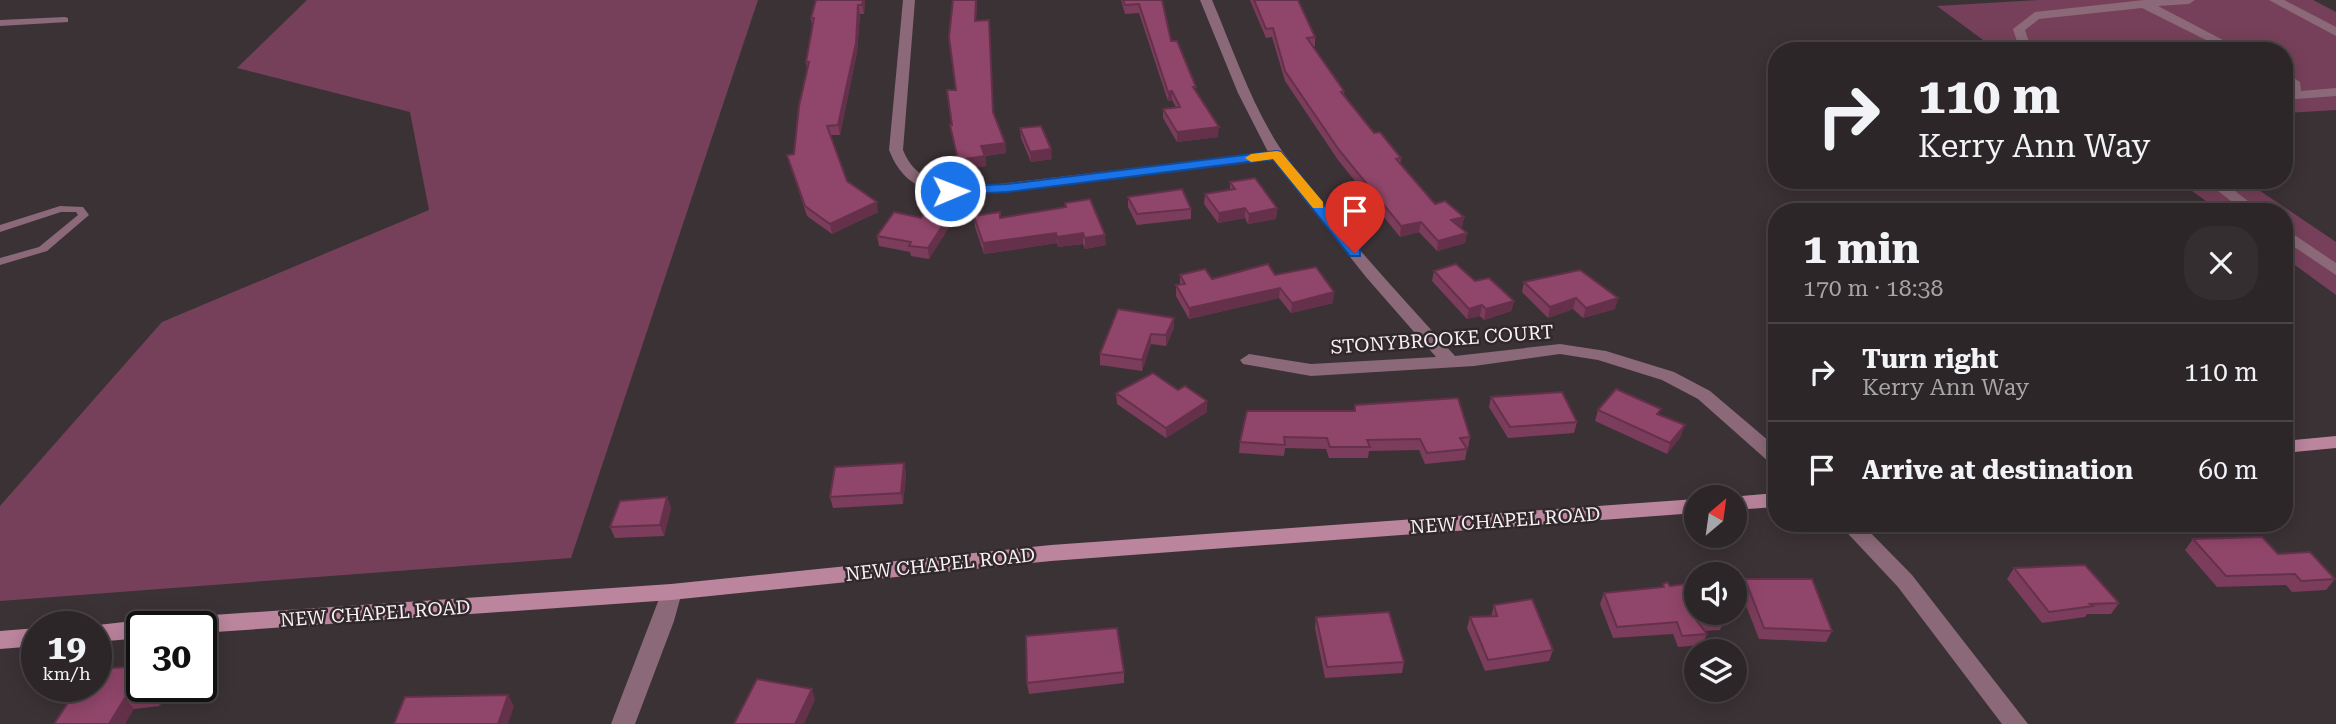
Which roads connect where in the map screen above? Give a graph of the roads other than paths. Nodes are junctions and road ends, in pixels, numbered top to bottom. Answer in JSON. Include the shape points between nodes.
{"nodes":[{"id":1,"x":909,"y":0,"type":"edge"},
{"id":2,"x":1206,"y":0,"type":"edge"},
{"id":3,"x":2189,"y":0,"type":"edge"},
{"id":4,"x":2275,"y":0,"type":"edge"},
{"id":5,"x":2141,"y":2,"type":"junction"},
{"id":6,"x":65,"y":20,"type":"dead end"},
{"id":7,"x":0,"y":23,"type":"edge"},
{"id":8,"x":2336,"y":32,"type":"edge"},
{"id":9,"x":2023,"y":42,"type":"edge"},
{"id":10,"x":2220,"y":42,"type":"edge"},
{"id":11,"x":2336,"y":92,"type":"edge"},
{"id":12,"x":2293,"y":96,"type":"edge"},
{"id":13,"x":1277,"y":155,"type":"junction"},
{"id":14,"x":2223,"y":189,"type":"edge"},
{"id":15,"x":2243,"y":203,"type":"edge"},
{"id":16,"x":0,"y":229,"type":"edge"},
{"id":17,"x":2293,"y":239,"type":"edge"},
{"id":18,"x":0,"y":262,"type":"edge"},
{"id":19,"x":2336,"y":270,"type":"edge"},
{"id":20,"x":1248,"y":360,"type":"dead end"},
{"id":21,"x":1450,"y":361,"type":"junction"},
{"id":22,"x":2336,"y":442,"type":"edge"},
{"id":23,"x":2293,"y":446,"type":"edge"},
{"id":24,"x":1768,"y":450,"type":"edge"},
{"id":25,"x":1768,"y":501,"type":"edge"},
{"id":26,"x":1747,"y":502,"type":"edge"},
{"id":27,"x":1684,"y":507,"type":"edge"},
{"id":28,"x":1857,"y":532,"type":"edge"},
{"id":29,"x":671,"y":592,"type":"junction"},
{"id":30,"x":217,"y":624,"type":"edge"},
{"id":31,"x":21,"y":638,"type":"edge"},
{"id":32,"x":0,"y":640,"type":"edge"},
{"id":33,"x":623,"y":724,"type":"edge"},
{"id":34,"x":2016,"y":724,"type":"edge"}],
"edges":[{"from":1,"to":13,"type":"street","via":[[896,150],[909,176],[927,185],[974,191]]},
{"from":2,"to":13,"type":"street"},
{"from":3,"to":5,"type":"street"},
{"from":4,"to":8,"type":"street"},
{"from":5,"to":9,"type":"street","via":[[2035,16],[2019,29]]},
{"from":5,"to":10,"type":"street"},
{"from":6,"to":7,"type":"lane"},
{"from":11,"to":12,"type":"street"},
{"from":13,"to":21,"type":"street","via":[[1372,274]]},
{"from":14,"to":15,"type":"street"},
{"from":16,"to":18,"type":"lane","via":[[60,209],[79,209],[84,215],[43,249]]},
{"from":17,"to":19,"type":"street"},
{"from":20,"to":21,"type":"street","name":"STONYBROOKE COURT","via":[[1311,370]]},
{"from":21,"to":24,"type":"street","name":"STONYBROOKE COURT","via":[[1560,349],[1600,355],[1668,376],[1704,395]]},
{"from":22,"to":23,"type":"street"},
{"from":25,"to":26,"type":"street"},
{"from":27,"to":29,"type":"street","name":"NEW CHAPEL ROAD","via":[[1051,553]]},
{"from":28,"to":34,"type":"street","via":[[1905,581]]},
{"from":29,"to":30,"type":"street","name":"NEW CHAPEL ROAD"},
{"from":29,"to":33,"type":"street"},
{"from":31,"to":32,"type":"street"}]}
